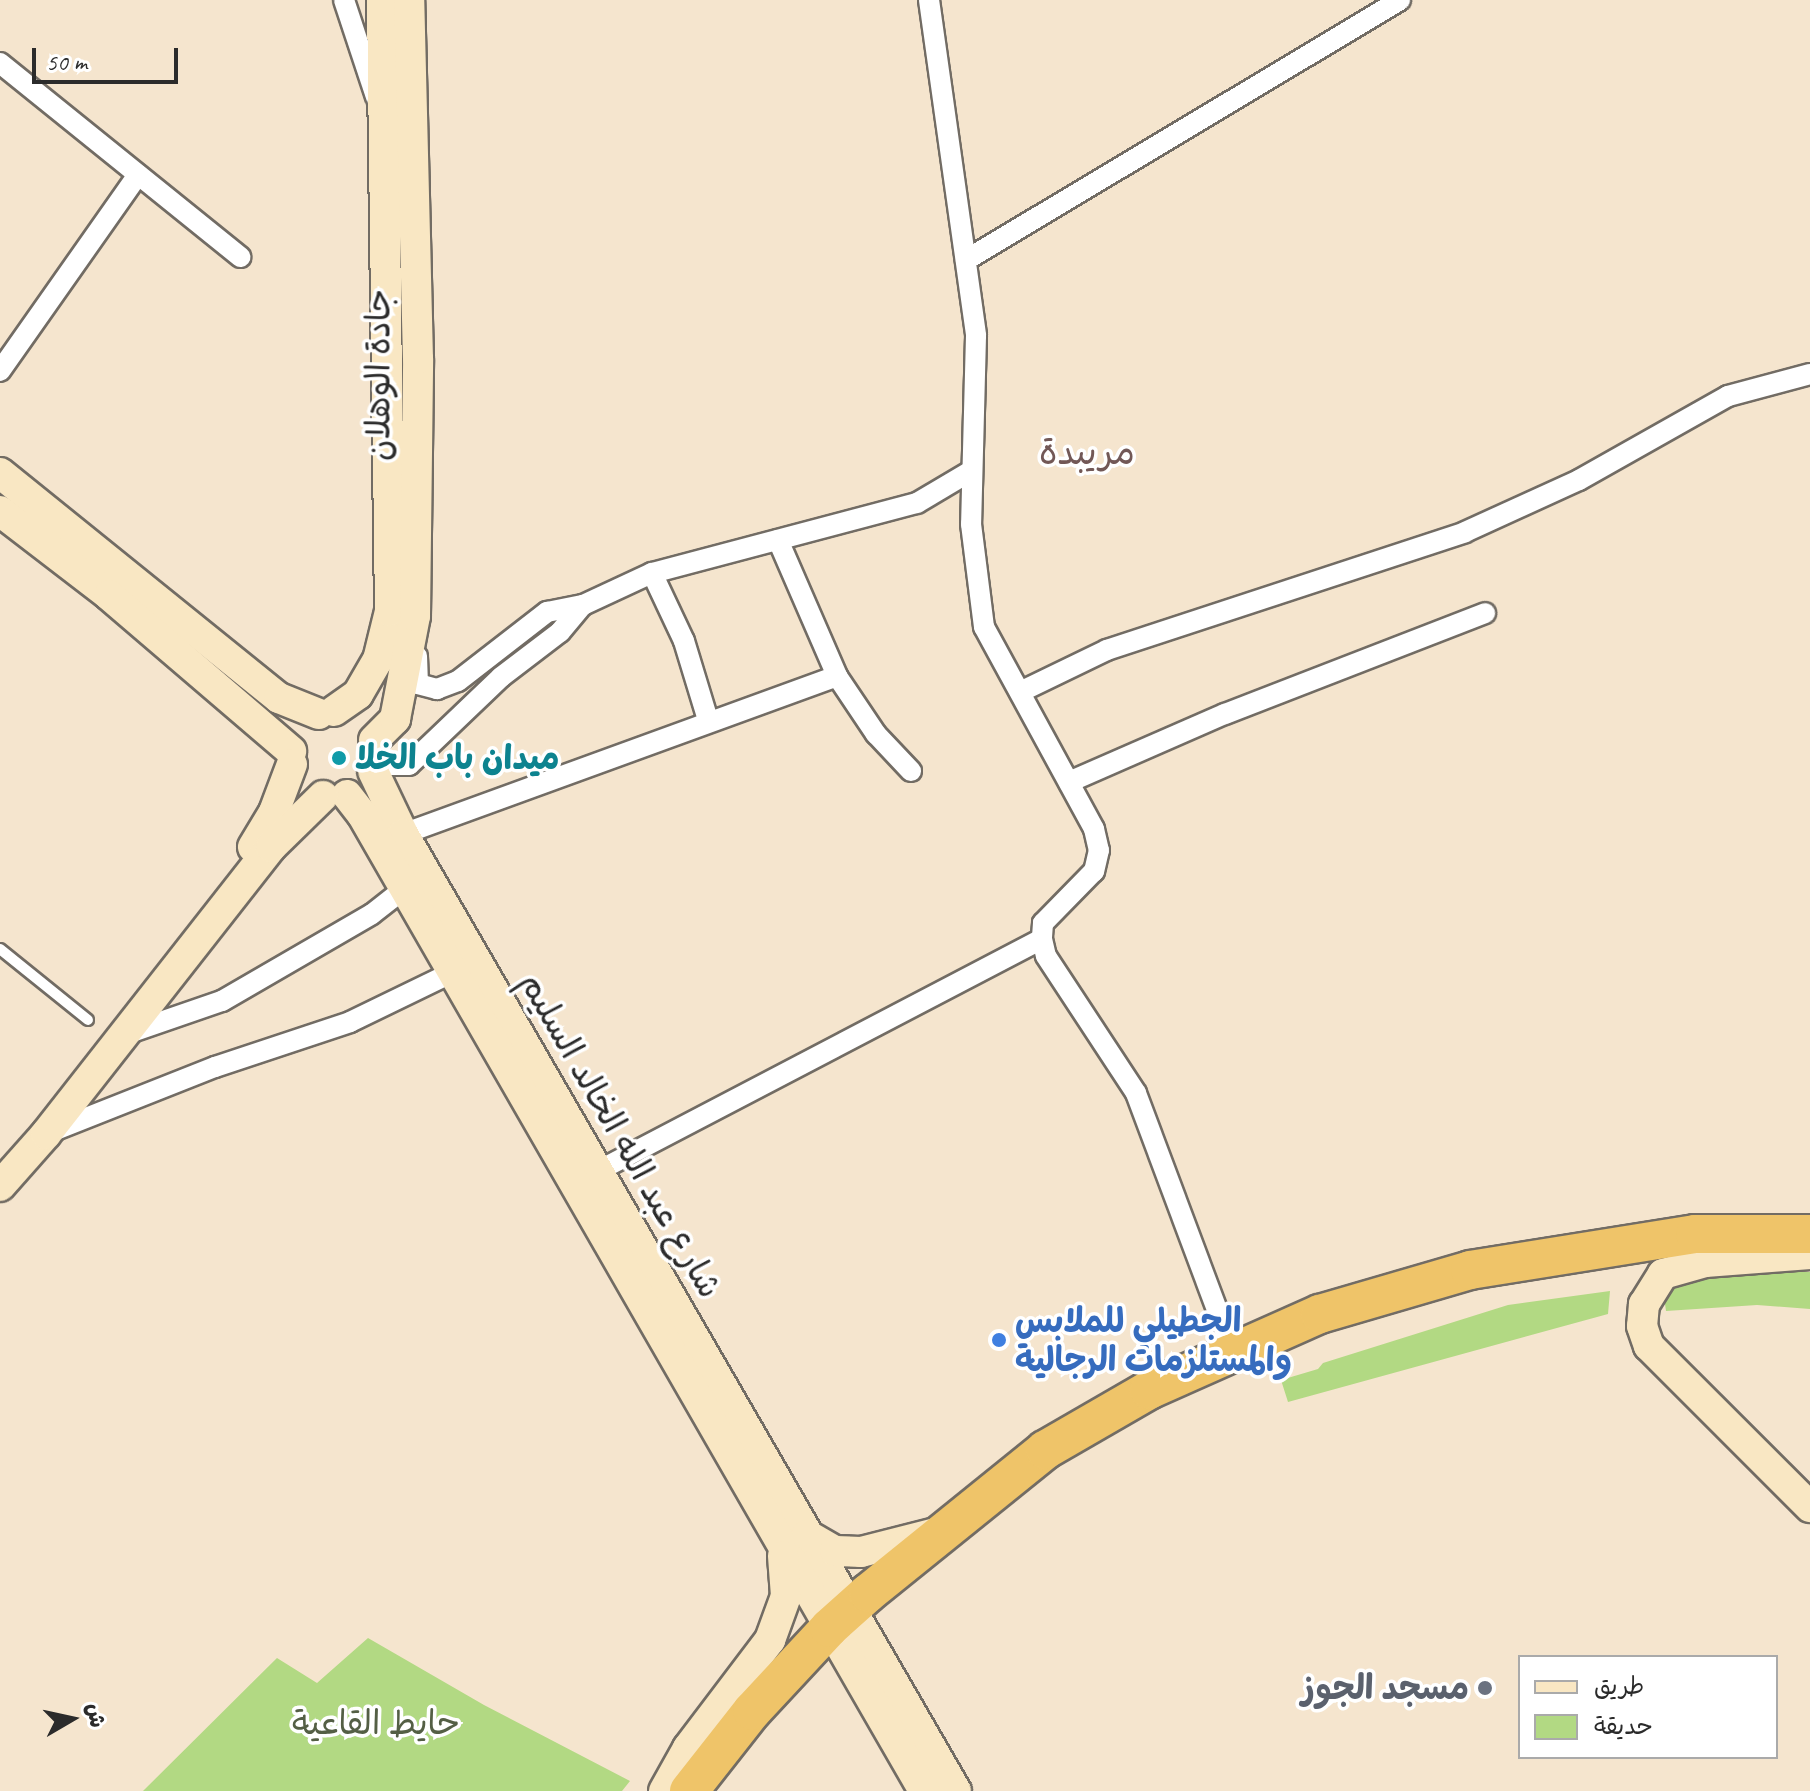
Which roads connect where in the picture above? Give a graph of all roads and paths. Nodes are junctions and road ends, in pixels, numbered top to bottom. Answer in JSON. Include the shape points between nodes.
{"nodes":[{"id":1,"x":344,"y":0,"type":"edge"},
{"id":2,"x":382,"y":0,"type":"edge"},
{"id":3,"x":409,"y":0,"type":"edge"},
{"id":4,"x":929,"y":0,"type":"edge"},
{"id":5,"x":1400,"y":0,"type":"edge"},
{"id":6,"x":0,"y":63,"type":"edge"},
{"id":7,"x":384,"y":124,"type":"junction"},
{"id":8,"x":138,"y":175,"type":"junction"},
{"id":9,"x":240,"y":257,"type":"dead end"},
{"id":10,"x":966,"y":260,"type":"junction"},
{"id":11,"x":0,"y":371,"type":"edge"},
{"id":12,"x":1810,"y":374,"type":"edge"},
{"id":13,"x":971,"y":471,"type":"junction"},
{"id":14,"x":0,"y":473,"type":"edge"},
{"id":15,"x":0,"y":511,"type":"edge"},
{"id":16,"x":778,"y":540,"type":"junction"},
{"id":17,"x":652,"y":573,"type":"junction"},
{"id":18,"x":583,"y":605,"type":"junction"},
{"id":19,"x":1485,"y":613,"type":"dead end"},
{"id":20,"x":415,"y":616,"type":"junction"},
{"id":21,"x":837,"y":676,"type":"junction"},
{"id":22,"x":1020,"y":692,"type":"junction"},
{"id":23,"x":327,"y":712,"type":"junction"},
{"id":24,"x":708,"y":720,"type":"junction"},
{"id":25,"x":292,"y":758,"type":"junction"},
{"id":26,"x":374,"y":759,"type":"junction"},
{"id":27,"x":911,"y":771,"type":"dead end"},
{"id":28,"x":1069,"y":782,"type":"junction"},
{"id":29,"x":335,"y":795,"type":"junction"},
{"id":30,"x":403,"y":834,"type":"junction"},
{"id":31,"x":405,"y":888,"type":"junction"},
{"id":32,"x":204,"y":932,"type":"junction"},
{"id":33,"x":1042,"y":939,"type":"junction"},
{"id":34,"x":0,"y":949,"type":"edge"},
{"id":35,"x":453,"y":972,"type":"junction"},
{"id":36,"x":88,"y":1020,"type":"dead end"},
{"id":37,"x":120,"y":1036,"type":"junction"},
{"id":38,"x":46,"y":1134,"type":"junction"},
{"id":39,"x":598,"y":1171,"type":"junction"},
{"id":40,"x":0,"y":1186,"type":"edge"},
{"id":41,"x":1810,"y":1234,"type":"edge"},
{"id":42,"x":1810,"y":1254,"type":"edge"},
{"id":43,"x":1232,"y":1350,"type":"junction"},
{"id":44,"x":1810,"y":1507,"type":"edge"},
{"id":45,"x":942,"y":1531,"type":"junction"},
{"id":46,"x":795,"y":1541,"type":"junction"},
{"id":47,"x":840,"y":1618,"type":"junction"},
{"id":48,"x":898,"y":1719,"type":"junction"},
{"id":49,"x":664,"y":1791,"type":"edge"},
{"id":50,"x":689,"y":1791,"type":"edge"},
{"id":51,"x":924,"y":1791,"type":"edge"},
{"id":52,"x":956,"y":1791,"type":"edge"}],
"edges":[{"from":1,"to":7,"type":"street"},
{"from":2,"to":7,"type":"street","name":"جادة الوهلان"},
{"from":3,"to":20,"type":"street","name":"جادة الوهلان","via":[[418,359]]},
{"from":4,"to":10,"type":"street"},
{"from":5,"to":10,"type":"street"},
{"from":6,"to":8,"type":"street"},
{"from":7,"to":23,"type":"street","name":"جادة الوهلان","via":[[390,611],[378,660],[358,694]]},
{"from":8,"to":9,"type":"street"},
{"from":8,"to":11,"type":"street"},
{"from":10,"to":13,"type":"street","via":[[976,336]]},
{"from":12,"to":22,"type":"street","via":[[1728,396],[1579,480],[1465,532],[1107,650]]},
{"from":13,"to":16,"type":"street","via":[[917,503]]},
{"from":13,"to":22,"type":"street","via":[[971,524],[984,627]]},
{"from":14,"to":23,"type":"street","via":[[279,698]]},
{"from":15,"to":25,"type":"street","via":[[109,595]]},
{"from":16,"to":17,"type":"street"},
{"from":16,"to":21,"type":"street"},
{"from":17,"to":18,"type":"street"},
{"from":17,"to":24,"type":"street","via":[[684,641]]},
{"from":18,"to":20,"type":"street","via":[[547,612],[458,681],[437,689],[418,684]]},
{"from":18,"to":26,"type":"street","via":[[560,632],[501,677],[409,765]]},
{"from":19,"to":28,"type":"street","via":[[1225,714]]},
{"from":20,"to":26,"type":"street","name":"جادة الوهلان","via":[[395,719]]},
{"from":21,"to":24,"type":"street"},
{"from":21,"to":27,"type":"street","via":[[876,734]]},
{"from":22,"to":28,"type":"street"},
{"from":23,"to":25,"type":"street","via":[[300,728]]},
{"from":23,"to":26,"type":"street","via":[[359,719]]},
{"from":24,"to":30,"type":"street"},
{"from":25,"to":29,"type":"street","via":[[303,784]]},
{"from":25,"to":32,"type":"street","via":[[274,812]]},
{"from":26,"to":29,"type":"street","via":[[366,782]]},
{"from":26,"to":30,"type":"street","name":"شارع عبد الله الخالد السليم"},
{"from":28,"to":33,"type":"street","via":[[1099,850],[1094,871],[1043,923]]},
{"from":29,"to":31,"type":"street","name":"شارع عبد الله الخالد السليم"},
{"from":29,"to":32,"type":"street","via":[[296,819]]},
{"from":30,"to":39,"type":"street","name":"شارع عبد الله الخالد السليم"},
{"from":31,"to":35,"type":"street","name":"شارع عبد الله الخالد السليم"},
{"from":31,"to":37,"type":"street","via":[[372,914],[222,1001]]},
{"from":32,"to":37,"type":"street"},
{"from":33,"to":39,"type":"street"},
{"from":33,"to":43,"type":"street","via":[[1046,956],[1136,1093]]},
{"from":34,"to":36,"type":"lane"},
{"from":35,"to":38,"type":"street","via":[[350,1022],[215,1067]]},
{"from":35,"to":46,"type":"street","name":"شارع عبد الله الخالد السليم"},
{"from":37,"to":38,"type":"street"},
{"from":38,"to":40,"type":"street"},
{"from":39,"to":46,"type":"street","name":"شارع عبد الله الخالد السليم"},
{"from":41,"to":43,"type":"highway","via":[[1695,1234],[1470,1270],[1320,1314]]},
{"from":42,"to":44,"type":"street","via":[[1705,1262],[1663,1274],[1644,1304],[1642,1326],[1649,1346]]},
{"from":43,"to":45,"type":"highway","via":[[1045,1450]]},
{"from":45,"to":46,"type":"street","via":[[861,1552]]},
{"from":45,"to":47,"type":"highway"},
{"from":46,"to":47,"type":"street","name":"شارع عبد الله الخالد السليم"},
{"from":46,"to":49,"type":"street","name":"شارع عبد الله الخالد السليم","via":[[786,1596],[770,1640],[688,1748]]},
{"from":47,"to":48,"type":"street","name":"شارع عبد الله الخالد السليم"},
{"from":47,"to":50,"type":"highway","via":[[752,1711]]},
{"from":48,"to":51,"type":"street","name":"شارع عبد الله الخالد السليم"},
{"from":48,"to":52,"type":"street","name":"شارع عبد الله الخالد السليم"}]}
